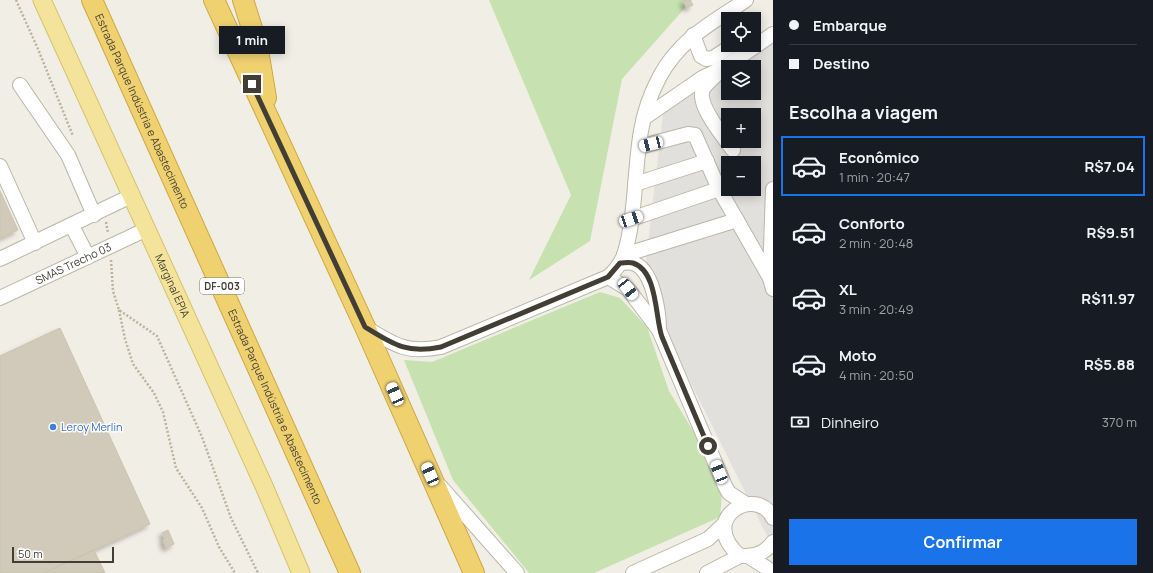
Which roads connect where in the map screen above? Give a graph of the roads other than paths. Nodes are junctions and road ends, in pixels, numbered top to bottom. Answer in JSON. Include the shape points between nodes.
{"nodes":[{"id":1,"x":42,"y":0,"type":"edge"},
{"id":2,"x":92,"y":0,"type":"edge"},
{"id":3,"x":214,"y":0,"type":"edge"},
{"id":4,"x":243,"y":0,"type":"edge"},
{"id":5,"x":743,"y":2,"type":"edge"},
{"id":6,"x":741,"y":12,"type":"edge"},
{"id":7,"x":773,"y":34,"type":"edge"},
{"id":8,"x":693,"y":35,"type":"junction"},
{"id":9,"x":722,"y":52,"type":"edge"},
{"id":10,"x":735,"y":60,"type":"edge"},
{"id":11,"x":721,"y":69,"type":"edge"},
{"id":12,"x":721,"y":71,"type":"edge"},
{"id":13,"x":20,"y":85,"type":"dead end"},
{"id":14,"x":644,"y":118,"type":"junction"},
{"id":15,"x":271,"y":126,"type":"junction"},
{"id":16,"x":639,"y":146,"type":"junction"},
{"id":17,"x":733,"y":150,"type":"dead end"},
{"id":18,"x":707,"y":161,"type":"junction"},
{"id":19,"x":0,"y":166,"type":"edge"},
{"id":20,"x":635,"y":184,"type":"junction"},
{"id":21,"x":773,"y":189,"type":"edge"},
{"id":22,"x":719,"y":190,"type":"junction"},
{"id":23,"x":131,"y":196,"type":"junction"},
{"id":24,"x":99,"y":212,"type":"junction"},
{"id":25,"x":631,"y":219,"type":"junction"},
{"id":26,"x":737,"y":220,"type":"junction"},
{"id":27,"x":72,"y":226,"type":"junction"},
{"id":28,"x":147,"y":229,"type":"junction"},
{"id":29,"x":35,"y":243,"type":"junction"},
{"id":30,"x":88,"y":257,"type":"junction"},
{"id":31,"x":0,"y":259,"type":"edge"},
{"id":32,"x":622,"y":259,"type":"junction"},
{"id":33,"x":608,"y":277,"type":"junction"},
{"id":34,"x":771,"y":284,"type":"edge"},
{"id":35,"x":0,"y":298,"type":"edge"},
{"id":36,"x":365,"y":327,"type":"junction"},
{"id":37,"x":659,"y":330,"type":"junction"},
{"id":38,"x":430,"y":474,"type":"junction"},
{"id":39,"x":729,"y":493,"type":"junction"},
{"id":40,"x":746,"y":504,"type":"junction"},
{"id":41,"x":773,"y":518,"type":"edge"},
{"id":42,"x":726,"y":520,"type":"junction"},
{"id":43,"x":773,"y":542,"type":"edge"},
{"id":44,"x":744,"y":556,"type":"junction"},
{"id":45,"x":773,"y":572,"type":"edge"},
{"id":46,"x":301,"y":573,"type":"edge"},
{"id":47,"x":350,"y":573,"type":"edge"},
{"id":48,"x":474,"y":573,"type":"edge"},
{"id":49,"x":517,"y":573,"type":"edge"},
{"id":50,"x":632,"y":573,"type":"edge"},
{"id":51,"x":707,"y":573,"type":"edge"}],
"edges":[{"from":1,"to":23,"type":"main road","name":"Marginal EPIA"},
{"from":2,"to":47,"type":"highway","name":"Estrada Parque Indústria e Abastecimento","number":"DF-003"},
{"from":3,"to":15,"type":"highway"},
{"from":4,"to":15,"type":"highway","via":[[257,44]]},
{"from":5,"to":6,"type":"street"},
{"from":5,"to":8,"type":"street"},
{"from":7,"to":10,"type":"street"},
{"from":8,"to":9,"type":"street","via":[[702,56],[706,59]]},
{"from":8,"to":14,"type":"street","via":[[660,76]]},
{"from":11,"to":14,"type":"street","via":[[702,78]]},
{"from":12,"to":17,"type":"street","via":[[702,90],[702,105]]},
{"from":13,"to":24,"type":"street","via":[[68,155]]},
{"from":14,"to":16,"type":"street"},
{"from":15,"to":36,"type":"highway"},
{"from":16,"to":18,"type":"street","via":[[692,134],[696,137]]},
{"from":16,"to":20,"type":"street"},
{"from":18,"to":20,"type":"street"},
{"from":18,"to":22,"type":"street"},
{"from":19,"to":29,"type":"street"},
{"from":20,"to":25,"type":"street"},
{"from":21,"to":34,"type":"street"},
{"from":22,"to":25,"type":"street"},
{"from":22,"to":26,"type":"street"},
{"from":23,"to":24,"type":"street"},
{"from":23,"to":28,"type":"main road","name":"Marginal EPIA"},
{"from":24,"to":27,"type":"street"},
{"from":25,"to":32,"type":"street"},
{"from":26,"to":32,"type":"street"},
{"from":26,"to":34,"type":"street"},
{"from":27,"to":29,"type":"street"},
{"from":27,"to":30,"type":"street"},
{"from":28,"to":30,"type":"street","name":"SMAS Trecho 03"},
{"from":28,"to":46,"type":"main road","name":"Marginal EPIA"},
{"from":29,"to":31,"type":"street"},
{"from":30,"to":35,"type":"street","name":"SMAS Trecho 03"},
{"from":32,"to":33,"type":"street"},
{"from":32,"to":37,"type":"street","via":[[642,269],[649,279],[659,312]]},
{"from":33,"to":36,"type":"street","via":[[441,347],[426,350],[402,348]]},
{"from":33,"to":37,"type":"street","via":[[628,289]]},
{"from":36,"to":38,"type":"highway"},
{"from":37,"to":39,"type":"street"},
{"from":38,"to":48,"type":"highway"},
{"from":38,"to":49,"type":"street"},
{"from":39,"to":40,"type":"street"},
{"from":39,"to":42,"type":"street"},
{"from":40,"to":41,"type":"street","via":[[760,506]]},
{"from":40,"to":42,"type":"street","via":[[736,508]]},
{"from":42,"to":44,"type":"street","via":[[725,539]]},
{"from":42,"to":50,"type":"street","via":[[708,539]]},
{"from":43,"to":44,"type":"street","via":[[760,554]]},
{"from":44,"to":45,"type":"street"},
{"from":44,"to":51,"type":"street"}]}
